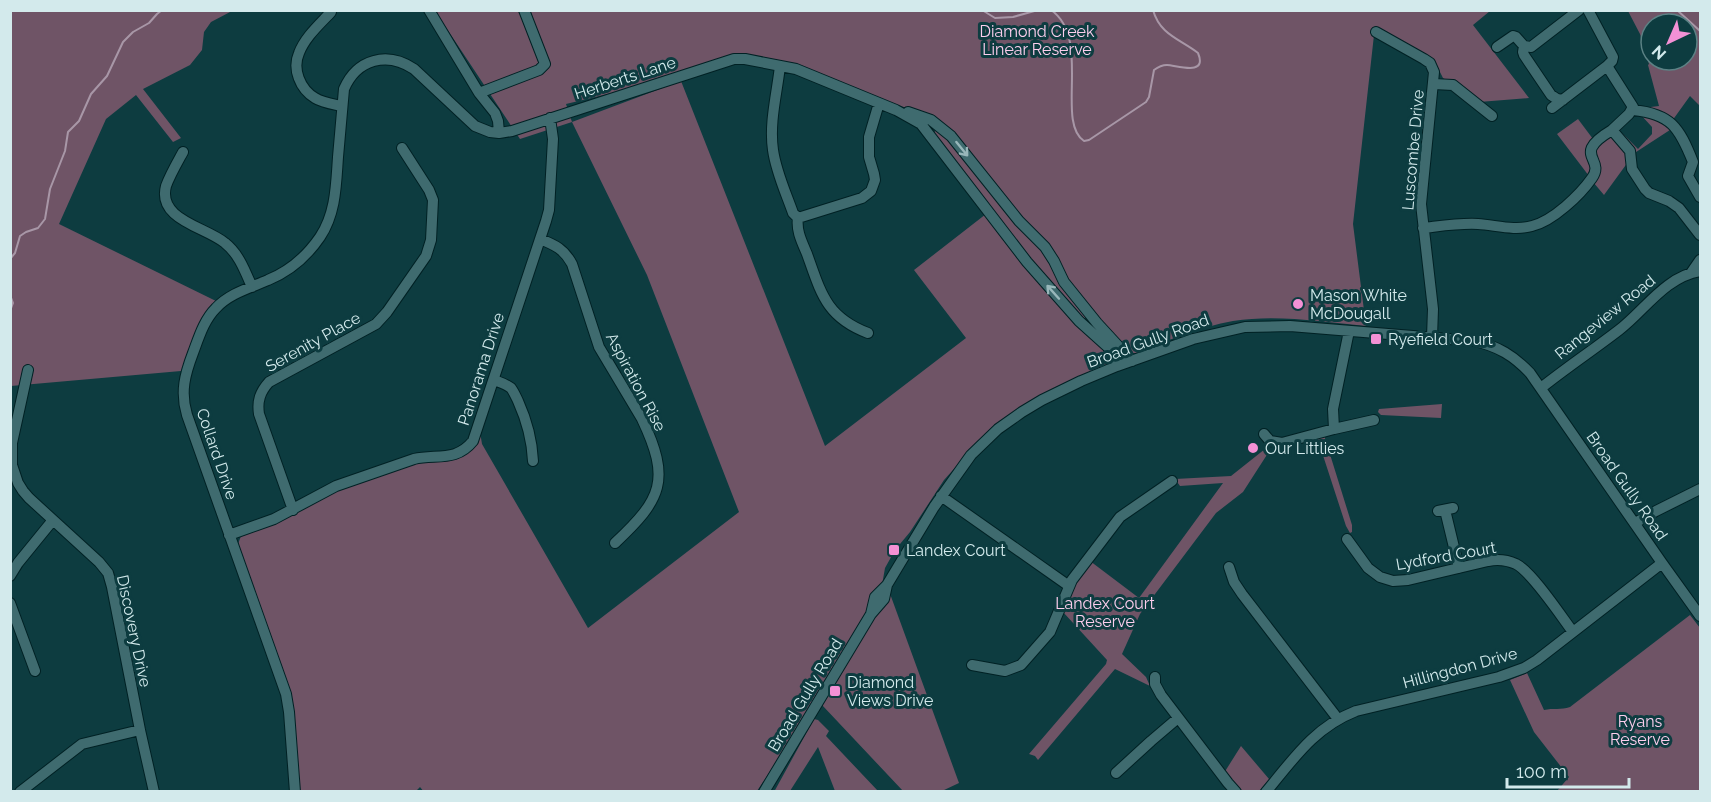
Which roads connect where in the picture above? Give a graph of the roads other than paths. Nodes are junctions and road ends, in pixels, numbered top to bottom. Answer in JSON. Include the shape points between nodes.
{"nodes":[{"id":1,"x":429,"y":10,"type":"edge"},
{"id":2,"x":524,"y":10,"type":"edge"},
{"id":3,"x":1579,"y":10,"type":"edge"},
{"id":4,"x":1588,"y":10,"type":"edge"},
{"id":5,"x":331,"y":12,"type":"dead end"},
{"id":6,"x":1376,"y":32,"type":"dead end"},
{"id":7,"x":1524,"y":46,"type":"junction"},
{"id":8,"x":1497,"y":47,"type":"dead end"},
{"id":9,"x":780,"y":66,"type":"junction"},
{"id":10,"x":1607,"y":66,"type":"junction"},
{"id":11,"x":1434,"y":84,"type":"junction"},
{"id":12,"x":479,"y":93,"type":"junction"},
{"id":13,"x":1563,"y":99,"type":"junction"},
{"id":14,"x":879,"y":103,"type":"junction"},
{"id":15,"x":342,"y":106,"type":"junction"},
{"id":16,"x":1552,"y":108,"type":"dead end"},
{"id":17,"x":896,"y":110,"type":"junction"},
{"id":18,"x":1633,"y":110,"type":"junction"},
{"id":19,"x":1492,"y":116,"type":"dead end"},
{"id":20,"x":550,"y":118,"type":"junction"},
{"id":21,"x":941,"y":127,"type":"junction"},
{"id":22,"x":1612,"y":130,"type":"junction"},
{"id":23,"x":499,"y":133,"type":"junction"},
{"id":24,"x":930,"y":137,"type":"junction"},
{"id":25,"x":402,"y":147,"type":"dead end"},
{"id":26,"x":183,"y":152,"type":"dead end"},
{"id":27,"x":1701,"y":197,"type":"edge"},
{"id":28,"x":798,"y":218,"type":"junction"},
{"id":29,"x":1696,"y":220,"type":"edge"},
{"id":30,"x":1423,"y":228,"type":"junction"},
{"id":31,"x":1701,"y":235,"type":"edge"},
{"id":32,"x":540,"y":239,"type":"junction"},
{"id":33,"x":1701,"y":260,"type":"edge"},
{"id":34,"x":1696,"y":272,"type":"edge"},
{"id":35,"x":252,"y":287,"type":"junction"},
{"id":36,"x":1089,"y":314,"type":"junction"},
{"id":37,"x":1079,"y":321,"type":"junction"},
{"id":38,"x":1348,"y":331,"type":"junction"},
{"id":39,"x":868,"y":333,"type":"dead end"},
{"id":40,"x":1432,"y":338,"type":"junction"},
{"id":41,"x":1132,"y":361,"type":"junction"},
{"id":42,"x":1117,"y":366,"type":"junction"},
{"id":43,"x":28,"y":370,"type":"dead end"},
{"id":44,"x":494,"y":380,"type":"junction"},
{"id":45,"x":1541,"y":388,"type":"junction"},
{"id":46,"x":1374,"y":420,"type":"dead end"},
{"id":47,"x":1334,"y":429,"type":"junction"},
{"id":48,"x":1264,"y":434,"type":"dead end"},
{"id":49,"x":533,"y":461,"type":"dead end"},
{"id":50,"x":1172,"y":481,"type":"dead end"},
{"id":51,"x":1701,"y":489,"type":"edge"},
{"id":52,"x":941,"y":496,"type":"junction"},
{"id":53,"x":293,"y":510,"type":"junction"},
{"id":54,"x":1445,"y":510,"type":"dead end"},
{"id":55,"x":53,"y":520,"type":"junction"},
{"id":56,"x":1635,"y":523,"type":"junction"},
{"id":57,"x":230,"y":535,"type":"junction"},
{"id":58,"x":1347,"y":539,"type":"dead end"},
{"id":59,"x":615,"y":543,"type":"dead end"},
{"id":60,"x":1662,"y":563,"type":"junction"},
{"id":61,"x":1229,"y":567,"type":"dead end"},
{"id":62,"x":1460,"y":567,"type":"junction"},
{"id":63,"x":10,"y":576,"type":"edge"},
{"id":64,"x":1069,"y":586,"type":"junction"},
{"id":65,"x":10,"y":603,"type":"edge"},
{"id":66,"x":1701,"y":616,"type":"edge"},
{"id":67,"x":1573,"y":632,"type":"junction"},
{"id":68,"x":972,"y":665,"type":"dead end"},
{"id":69,"x":34,"y":672,"type":"dead end"},
{"id":70,"x":1155,"y":677,"type":"dead end"},
{"id":71,"x":1178,"y":718,"type":"junction"},
{"id":72,"x":1338,"y":718,"type":"junction"},
{"id":73,"x":140,"y":729,"type":"junction"},
{"id":74,"x":1116,"y":773,"type":"dead end"},
{"id":75,"x":20,"y":792,"type":"edge"},
{"id":76,"x":154,"y":792,"type":"edge"},
{"id":77,"x":295,"y":792,"type":"edge"},
{"id":78,"x":764,"y":792,"type":"edge"},
{"id":79,"x":1236,"y":792,"type":"edge"},
{"id":80,"x":1266,"y":792,"type":"edge"}],
"edges":[{"from":1,"to":12,"type":"street"},
{"from":2,"to":12,"type":"street","via":[[545,64],[539,70]]},
{"from":3,"to":7,"type":"street","via":[[1534,45]]},
{"from":4,"to":10,"type":"street","via":[[1613,57]]},
{"from":5,"to":15,"type":"street","via":[[298,53],[297,74],[314,97]]},
{"from":6,"to":11,"type":"street","name":"Luscombe Drive","via":[[1430,63]]},
{"from":7,"to":8,"type":"street","via":[[1513,36]]},
{"from":7,"to":13,"type":"street","via":[[1523,53],[1551,95]]},
{"from":9,"to":14,"type":"street","name":"Herberts Lane"},
{"from":9,"to":20,"type":"street","name":"Herberts Lane","via":[[729,60]]},
{"from":9,"to":28,"type":"street","via":[[773,150]]},
{"from":10,"to":13,"type":"street"},
{"from":10,"to":18,"type":"street"},
{"from":11,"to":19,"type":"street","via":[[1453,86]]},
{"from":11,"to":30,"type":"street","name":"Luscombe Drive","via":[[1421,196]]},
{"from":12,"to":23,"type":"street","via":[[495,113]]},
{"from":13,"to":16,"type":"street"},
{"from":14,"to":17,"type":"street","name":"Herberts Lane"},
{"from":14,"to":28,"type":"street","via":[[869,137],[874,174],[871,191],[862,198]]},
{"from":15,"to":23,"type":"street","name":"Collard Drive","via":[[344,88],[362,65],[379,60],[400,61],[414,69],[475,126]]},
{"from":15,"to":35,"type":"street","name":"Collard Drive","via":[[335,195],[328,222],[303,258],[281,274]]},
{"from":17,"to":21,"type":"street","name":"Herberts Lane","via":[[920,115]]},
{"from":17,"to":24,"type":"street","name":"Herberts Lane","via":[[921,124]]},
{"from":18,"to":22,"type":"street"},
{"from":18,"to":27,"type":"street","via":[[1656,113],[1678,131],[1693,162],[1689,179]]},
{"from":20,"to":23,"type":"street","name":"Herberts Lane"},
{"from":20,"to":32,"type":"street","name":"Panorama Drive","via":[[553,139],[549,210]]},
{"from":21,"to":24,"type":"street","via":[[934,128]]},
{"from":21,"to":36,"type":"street","name":"Herberts Lane","one_way":true,"via":[[1019,221],[1046,247],[1064,282]]},
{"from":22,"to":29,"type":"street","via":[[1630,151],[1632,169],[1645,189]]},
{"from":22,"to":30,"type":"street","via":[[1591,148],[1595,167],[1591,180],[1543,222],[1526,228],[1470,224]]},
{"from":37,"to":24,"type":"street","name":"Herberts Lane","one_way":true,"via":[[1012,244]]},
{"from":25,"to":53,"type":"street","name":"Serenity Place","via":[[433,200],[426,256],[376,324],[269,382],[259,396],[259,414]]},
{"from":26,"to":35,"type":"street","via":[[167,184],[169,208],[226,244],[238,257]]},
{"from":28,"to":39,"type":"street","via":[[799,232],[824,299],[838,316]]},
{"from":29,"to":31,"type":"street"},
{"from":30,"to":40,"type":"street","name":"Luscombe Drive","via":[[1433,309]]},
{"from":32,"to":44,"type":"street","name":"Panorama Drive"},
{"from":32,"to":59,"type":"street","name":"Aspiration Rise","via":[[557,245],[567,255],[599,347],[642,419],[658,462],[660,473],[654,496],[635,524]]},
{"from":33,"to":34,"type":"street","name":"Rangeview Road"},
{"from":34,"to":45,"type":"street","name":"Rangeview Road","via":[[1656,294],[1619,330]]},
{"from":35,"to":57,"type":"street","name":"Collard Drive","via":[[221,303],[208,318],[183,383],[187,415]]},
{"from":36,"to":37,"type":"street","via":[[1085,321]]},
{"from":36,"to":41,"type":"street","name":"Herberts Lane"},
{"from":37,"to":42,"type":"street","name":"Herberts Lane","via":[[1109,348]]},
{"from":38,"to":40,"type":"street","name":"Broad Gully Road"},
{"from":38,"to":41,"type":"street","name":"Broad Gully Road","via":[[1245,327],[1193,339]]},
{"from":38,"to":47,"type":"street","via":[[1333,409]]},
{"from":40,"to":45,"type":"street","name":"Broad Gully Road","via":[[1474,341],[1498,348],[1520,362]]},
{"from":41,"to":42,"type":"street","name":"Broad Gully Road"},
{"from":42,"to":52,"type":"street","name":"Broad Gully Road","via":[[1042,400],[1010,420],[971,455]]},
{"from":43,"to":55,"type":"street","name":"Discovery Drive","via":[[15,426],[12,465],[23,491]]},
{"from":44,"to":49,"type":"street","via":[[511,388],[514,394],[528,425]]},
{"from":44,"to":53,"type":"street","name":"Panorama Drive","via":[[473,441],[461,453],[403,462],[327,490]]},
{"from":45,"to":56,"type":"street","name":"Broad Gully Road"},
{"from":46,"to":47,"type":"street"},
{"from":47,"to":48,"type":"street","via":[[1282,442],[1270,441]]},
{"from":50,"to":64,"type":"street","via":[[1120,517]]},
{"from":51,"to":56,"type":"street"},
{"from":52,"to":64,"type":"street"},
{"from":52,"to":78,"type":"street","name":"Broad Gully Road","via":[[875,597],[871,614]]},
{"from":53,"to":57,"type":"street","name":"Panorama Drive"},
{"from":54,"to":62,"type":"street"},
{"from":55,"to":63,"type":"street"},
{"from":55,"to":73,"type":"street","name":"Discovery Drive","via":[[108,573]]},
{"from":56,"to":60,"type":"street","name":"Broad Gully Road"},
{"from":57,"to":77,"type":"street","name":"Collard Drive","via":[[286,694]]},
{"from":58,"to":62,"type":"street","name":"Lydford Court","via":[[1368,568],[1386,580],[1408,580]]},
{"from":60,"to":66,"type":"street","name":"Broad Gully Road"},
{"from":60,"to":67,"type":"street","name":"Hillingdon Drive"},
{"from":61,"to":72,"type":"street","via":[[1242,594]]},
{"from":62,"to":67,"type":"street","name":"Lydford Court","via":[[1495,560],[1517,565]]},
{"from":64,"to":68,"type":"street","via":[[1053,627],[1021,665],[1005,670]]},
{"from":65,"to":69,"type":"street"},
{"from":67,"to":72,"type":"street","name":"Hillingdon Drive","via":[[1537,660],[1511,673]]},
{"from":70,"to":71,"type":"street","via":[[1157,690]]},
{"from":71,"to":74,"type":"street"},
{"from":71,"to":79,"type":"street"},
{"from":72,"to":80,"type":"street","name":"Hillingdon Drive","via":[[1310,739]]},
{"from":73,"to":75,"type":"street","via":[[82,744]]},
{"from":73,"to":76,"type":"street","name":"Discovery Drive"}]}
